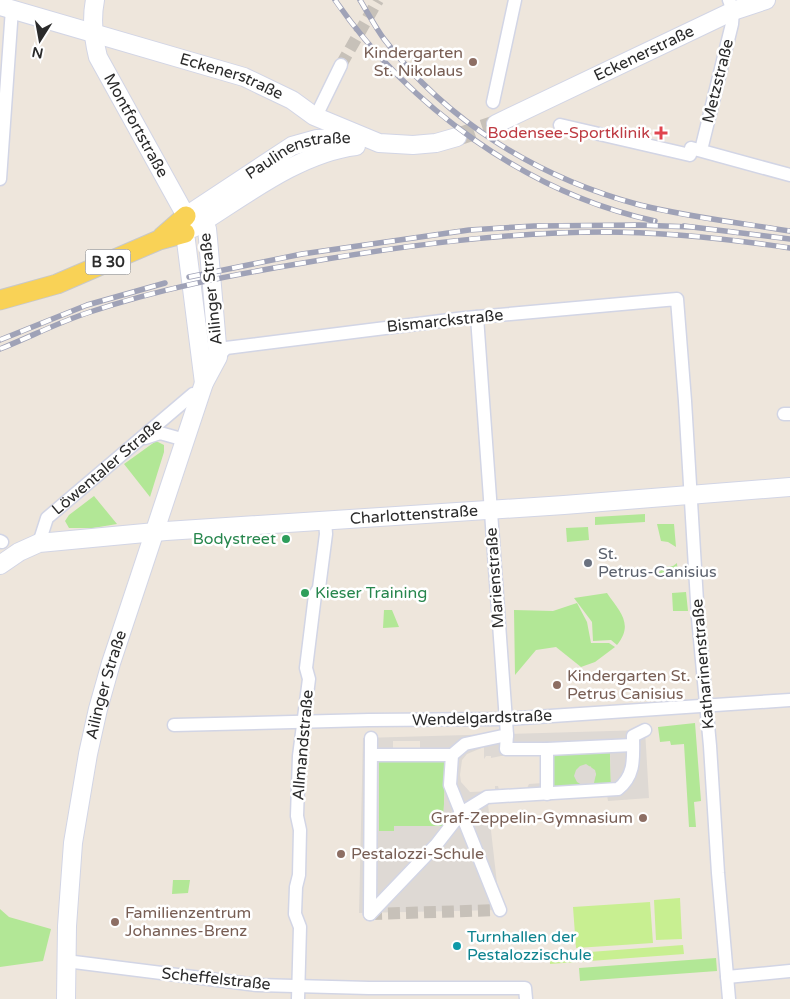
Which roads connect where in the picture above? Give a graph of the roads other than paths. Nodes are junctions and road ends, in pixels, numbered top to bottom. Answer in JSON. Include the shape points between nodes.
{"nodes":[{"id":1,"x":95,"y":0,"type":"edge"},
{"id":2,"x":515,"y":0,"type":"edge"},
{"id":3,"x":766,"y":0,"type":"edge"},
{"id":4,"x":731,"y":6,"type":"edge"},
{"id":5,"x":6,"y":7,"type":"edge"},
{"id":6,"x":93,"y":32,"type":"junction"},
{"id":7,"x":341,"y":65,"type":"tunnel mouth"},
{"id":8,"x":493,"y":102,"type":"dead end"},
{"id":9,"x":317,"y":112,"type":"junction"},
{"id":10,"x":496,"y":124,"type":"tunnel mouth"},
{"id":11,"x":560,"y":125,"type":"dead end"},
{"id":12,"x":1,"y":136,"type":"edge"},
{"id":13,"x":457,"y":137,"type":"tunnel mouth"},
{"id":14,"x":317,"y":139,"type":"junction"},
{"id":15,"x":379,"y":143,"type":"junction"},
{"id":16,"x":701,"y":150,"type":"junction"},
{"id":17,"x":295,"y":167,"type":"junction"},
{"id":18,"x":790,"y":175,"type":"edge"},
{"id":19,"x":0,"y":180,"type":"edge"},
{"id":20,"x":191,"y":224,"type":"junction"},
{"id":21,"x":677,"y":299,"type":"joint"},
{"id":22,"x":0,"y":300,"type":"edge"},
{"id":23,"x":471,"y":317,"type":"junction"},
{"id":24,"x":218,"y":357,"type":"junction"},
{"id":25,"x":202,"y":389,"type":"junction"},
{"id":26,"x":185,"y":440,"type":"junction"},
{"id":27,"x":136,"y":441,"type":"junction"},
{"id":28,"x":790,"y":487,"type":"edge"},
{"id":29,"x":690,"y":496,"type":"junction"},
{"id":30,"x":490,"y":510,"type":"junction"},
{"id":31,"x":325,"y":521,"type":"junction"},
{"id":32,"x":154,"y":533,"type":"junction"},
{"id":33,"x":39,"y":543,"type":"junction"},
{"id":34,"x":0,"y":565,"type":"edge"},
{"id":35,"x":790,"y":700,"type":"edge"},
{"id":36,"x":706,"y":706,"type":"junction"},
{"id":37,"x":506,"y":719,"type":"junction"},
{"id":38,"x":304,"y":722,"type":"junction"},
{"id":39,"x":174,"y":725,"type":"dead end"},
{"id":40,"x":645,"y":730,"type":"dead end"},
{"id":41,"x":507,"y":735,"type":"junction"},
{"id":42,"x":371,"y":738,"type":"dead end"},
{"id":43,"x":633,"y":745,"type":"junction"},
{"id":44,"x":546,"y":749,"type":"junction"},
{"id":45,"x":371,"y":755,"type":"junction"},
{"id":46,"x":452,"y":755,"type":"junction"},
{"id":47,"x":547,"y":794,"type":"junction"},
{"id":48,"x":461,"y":813,"type":"junction"},
{"id":49,"x":500,"y":910,"type":"dead end"},
{"id":50,"x":66,"y":961,"type":"junction"},
{"id":51,"x":790,"y":971,"type":"edge"},
{"id":52,"x":727,"y":977,"type":"junction"},
{"id":53,"x":299,"y":986,"type":"junction"},
{"id":54,"x":526,"y":993,"type":"edge"},
{"id":55,"x":486,"y":994,"type":"edge"},
{"id":56,"x":66,"y":999,"type":"edge"},
{"id":57,"x":298,"y":999,"type":"edge"},
{"id":58,"x":729,"y":999,"type":"edge"}],
"edges":[{"from":1,"to":6,"type":"main road","name":"Montfortstraße"},
{"from":2,"to":8,"type":"street"},
{"from":3,"to":4,"type":"main road","name":"Eckenerstraße"},
{"from":4,"to":10,"type":"main road","name":"Eckenerstraße"},
{"from":4,"to":16,"type":"street","name":"Metzstraße","via":[[732,24]]},
{"from":5,"to":6,"type":"main road","name":"Eckenerstraße"},
{"from":5,"to":12,"type":"street","via":[[10,34]]},
{"from":6,"to":9,"type":"main road","name":"Eckenerstraße","via":[[244,77]]},
{"from":6,"to":20,"type":"main road","name":"Montfortstraße","via":[[104,70]]},
{"from":7,"to":9,"type":"street"},
{"from":9,"to":14,"type":"main road"},
{"from":9,"to":15,"type":"main road","name":"Eckenerstraße"},
{"from":11,"to":16,"type":"street","via":[[690,155],[691,148]]},
{"from":12,"to":19,"type":"street"},
{"from":13,"to":15,"type":"main road","name":"Eckenerstraße","via":[[413,145]]},
{"from":14,"to":15,"type":"main road","name":"Paulinenstraße","via":[[349,138]]},
{"from":14,"to":17,"type":"main road","number":"B 30","via":[[316,145]]},
{"from":14,"to":20,"type":"main road","name":"Paulinenstraße","via":[[292,146]]},
{"from":15,"to":17,"type":"main road","name":"Paulinenstraße","via":[[324,153]]},
{"from":16,"to":18,"type":"street"},
{"from":17,"to":20,"type":"main road","name":"Paulinenstraße","number":"B 30"},
{"from":20,"to":22,"type":"main road","name":"Paulinenstraße","number":"B 30","via":[[57,284]]},
{"from":20,"to":24,"type":"main road","name":"Ailinger Straße","via":[[207,229]]},
{"from":20,"to":25,"type":"main road","name":"Ailinger Straße"},
{"from":21,"to":23,"type":"street","name":"Bismarckstraße"},
{"from":21,"to":29,"type":"street","name":"Katharinenstraße"},
{"from":23,"to":24,"type":"street","name":"Bismarckstraße","via":[[226,348]]},
{"from":23,"to":30,"type":"street","name":"Marienstraße"},
{"from":24,"to":25,"type":"main road","name":"Ailinger Straße"},
{"from":25,"to":26,"type":"main road","name":"Ailinger Straße"},
{"from":25,"to":27,"type":"street","name":"Löwentaler Straße"},
{"from":26,"to":27,"type":"street","via":[[160,433]]},
{"from":26,"to":32,"type":"main road","name":"Ailinger Straße"},
{"from":27,"to":33,"type":"street","name":"Löwentaler Straße","via":[[47,518]]},
{"from":28,"to":29,"type":"main road","name":"Charlottenstraße"},
{"from":29,"to":30,"type":"main road","name":"Charlottenstraße"},
{"from":29,"to":36,"type":"street","name":"Katharinenstraße"},
{"from":30,"to":31,"type":"main road","name":"Charlottenstraße"},
{"from":30,"to":37,"type":"street","name":"Marienstraße"},
{"from":31,"to":32,"type":"main road","name":"Charlottenstraße"},
{"from":31,"to":38,"type":"street","name":"Allmandstraße","via":[[325,543],[306,668],[309,679]]},
{"from":32,"to":33,"type":"main road","name":"Charlottenstraße"},
{"from":32,"to":50,"type":"main road","name":"Ailinger Straße","via":[[111,663],[88,754],[73,843]]},
{"from":33,"to":34,"type":"main road"},
{"from":35,"to":36,"type":"street","name":"Wendelgardstraße"},
{"from":36,"to":37,"type":"street","name":"Wendelgardstraße"},
{"from":36,"to":52,"type":"street","name":"Katharinenstraße"},
{"from":37,"to":38,"type":"street","name":"Wendelgardstraße"},
{"from":37,"to":41,"type":"street","name":"Marienstraße"},
{"from":38,"to":39,"type":"street","name":"Wendelgardstraße"},
{"from":38,"to":53,"type":"street","name":"Allmandstraße","via":[[299,756],[299,875],[295,914],[300,927]]},
{"from":40,"to":43,"type":"street","via":[[633,736]]},
{"from":41,"to":44,"type":"street","via":[[506,749]]},
{"from":41,"to":46,"type":"street","via":[[465,744]]},
{"from":42,"to":45,"type":"street"},
{"from":43,"to":44,"type":"street"},
{"from":43,"to":47,"type":"street","via":[[633,767],[627,782],[618,789]]},
{"from":44,"to":47,"type":"street"},
{"from":45,"to":46,"type":"street"},
{"from":45,"to":48,"type":"street","via":[[370,914],[436,845]]},
{"from":46,"to":48,"type":"street","via":[[450,784]]},
{"from":47,"to":48,"type":"street","via":[[487,798]]},
{"from":48,"to":49,"type":"street"},
{"from":50,"to":53,"type":"street","name":"Scheffelstraße","via":[[257,985]]},
{"from":50,"to":56,"type":"main road","name":"Ailinger Straße"},
{"from":51,"to":52,"type":"street"},
{"from":52,"to":58,"type":"street","name":"Katharinenstraße"},
{"from":53,"to":55,"type":"street","name":"Scheffelstraße"},
{"from":53,"to":57,"type":"street","name":"Allmandstraße"},
{"from":54,"to":55,"type":"street","name":"Scheffelstraße"}]}
